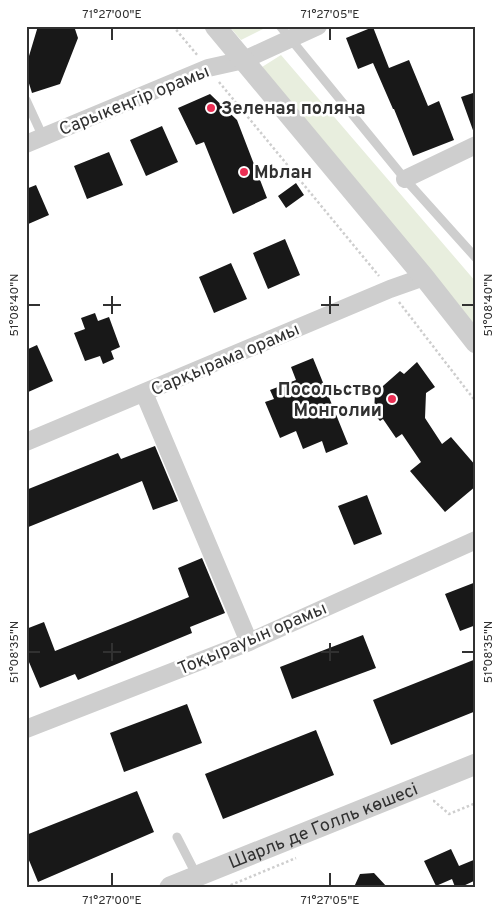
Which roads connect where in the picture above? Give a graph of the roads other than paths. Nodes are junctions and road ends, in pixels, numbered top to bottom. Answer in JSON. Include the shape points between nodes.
{"nodes":[{"id":1,"x":215,"y":26,"type":"edge"},
{"id":2,"x":318,"y":26,"type":"edge"},
{"id":3,"x":285,"y":33,"type":"edge"},
{"id":4,"x":244,"y":60,"type":"junction"},
{"id":5,"x":26,"y":100,"type":"edge"},
{"id":6,"x":42,"y":137,"type":"junction"},
{"id":7,"x":26,"y":144,"type":"edge"},
{"id":8,"x":476,"y":146,"type":"edge"},
{"id":9,"x":405,"y":179,"type":"junction"},
{"id":10,"x":476,"y":258,"type":"edge"},
{"id":11,"x":424,"y":277,"type":"junction"},
{"id":12,"x":476,"y":343,"type":"edge"},
{"id":13,"x":144,"y":392,"type":"junction"},
{"id":14,"x":26,"y":442,"type":"edge"},
{"id":15,"x":476,"y":540,"type":"edge"},
{"id":16,"x":249,"y":642,"type":"junction"},
{"id":17,"x":26,"y":729,"type":"edge"},
{"id":18,"x":476,"y":764,"type":"edge"},
{"id":19,"x":177,"y":837,"type":"dead end"},
{"id":20,"x":198,"y":876,"type":"junction"},
{"id":21,"x":170,"y":887,"type":"edge"}],
"edges":[{"from":1,"to":4,"type":"street"},
{"from":2,"to":3,"type":"street","name":"Сарыкеңгір орамы"},
{"from":3,"to":4,"type":"street","name":"Сарыкеңгір орамы"},
{"from":3,"to":9,"type":"lane"},
{"from":4,"to":6,"type":"street","name":"Сарыкеңгір орамы","via":[[208,68]]},
{"from":4,"to":11,"type":"street"},
{"from":5,"to":6,"type":"lane"},
{"from":6,"to":7,"type":"street","name":"Сарыкеңгір орамы"},
{"from":8,"to":9,"type":"street"},
{"from":9,"to":10,"type":"lane"},
{"from":11,"to":12,"type":"street"},
{"from":11,"to":13,"type":"street","name":"Сарқырама орамы"},
{"from":13,"to":14,"type":"street","name":"Сарқырама орамы"},
{"from":13,"to":16,"type":"street"},
{"from":15,"to":16,"type":"street","name":"Тоқырауын орамы"},
{"from":16,"to":17,"type":"street","name":"Тоқырауын орамы"},
{"from":18,"to":20,"type":"street","name":"Шарль де Голль көшесі"},
{"from":19,"to":20,"type":"lane"},
{"from":20,"to":21,"type":"street","name":"Шарль де Голль көшесі"}]}
